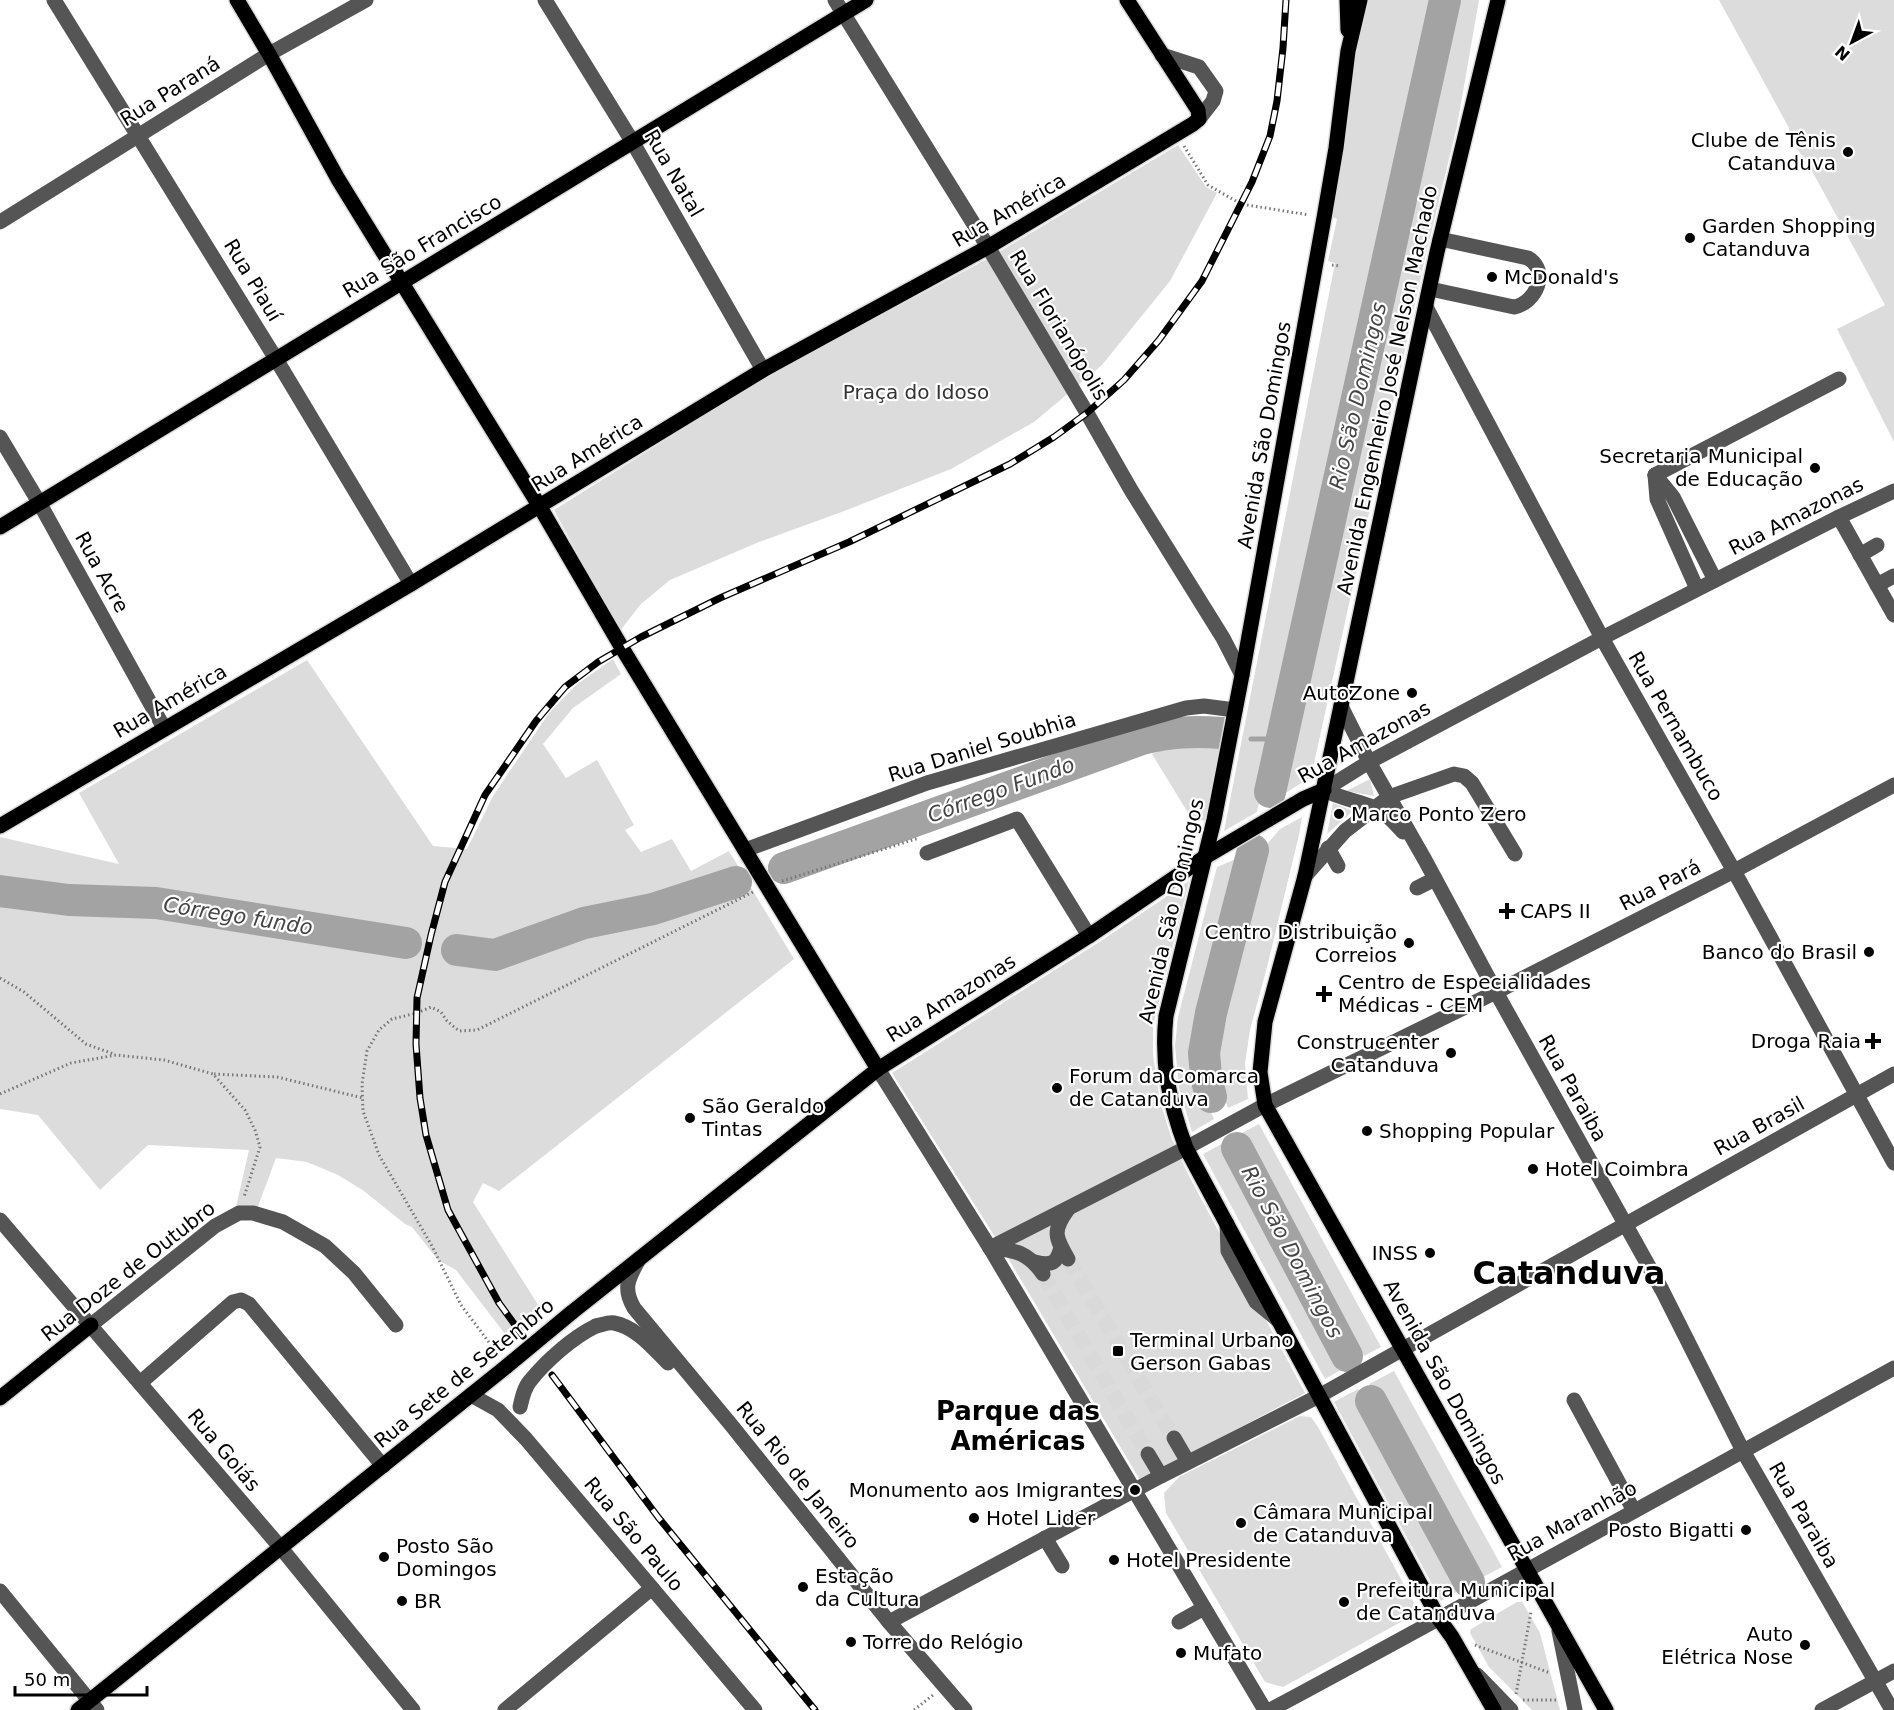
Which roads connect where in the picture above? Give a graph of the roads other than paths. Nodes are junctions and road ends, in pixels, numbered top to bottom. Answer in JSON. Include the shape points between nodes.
{"nodes":[{"id":1,"x":54,"y":0,"type":"edge"},
{"id":2,"x":237,"y":0,"type":"edge"},
{"id":3,"x":366,"y":0,"type":"edge"},
{"id":4,"x":545,"y":0,"type":"edge"},
{"id":5,"x":835,"y":0,"type":"edge"},
{"id":6,"x":866,"y":0,"type":"edge"},
{"id":7,"x":1127,"y":0,"type":"edge"},
{"id":8,"x":1347,"y":0,"type":"edge"},
{"id":9,"x":1360,"y":0,"type":"edge"},
{"id":10,"x":1498,"y":0,"type":"edge"},
{"id":11,"x":844,"y":14,"type":"junction"},
{"id":12,"x":1348,"y":51,"type":"junction"},
{"id":13,"x":269,"y":54,"type":"junction"},
{"id":14,"x":1162,"y":55,"type":"junction"},
{"id":15,"x":1199,"y":119,"type":"junction"},
{"id":16,"x":139,"y":135,"type":"junction"},
{"id":17,"x":632,"y":141,"type":"junction"},
{"id":18,"x":0,"y":222,"type":"edge"},
{"id":19,"x":1440,"y":239,"type":"junction"},
{"id":20,"x":988,"y":247,"type":"junction"},
{"id":21,"x":403,"y":282,"type":"junction"},
{"id":22,"x":1430,"y":289,"type":"junction"},
{"id":23,"x":1426,"y":307,"type":"junction"},
{"id":24,"x":276,"y":359,"type":"junction"},
{"id":25,"x":763,"y":370,"type":"junction"},
{"id":26,"x":1839,"y":380,"type":"dead end"},
{"id":27,"x":0,"y":437,"type":"edge"},
{"id":28,"x":1658,"y":481,"type":"junction"},
{"id":29,"x":1894,"y":491,"type":"edge"},
{"id":30,"x":40,"y":504,"type":"junction"},
{"id":31,"x":540,"y":507,"type":"junction"},
{"id":32,"x":1839,"y":517,"type":"junction"},
{"id":33,"x":0,"y":527,"type":"edge"},
{"id":34,"x":1877,"y":545,"type":"dead end"},
{"id":35,"x":1860,"y":555,"type":"junction"},
{"id":36,"x":1894,"y":576,"type":"edge"},
{"id":37,"x":1715,"y":580,"type":"junction"},
{"id":38,"x":411,"y":584,"type":"junction"},
{"id":39,"x":1877,"y":585,"type":"junction"},
{"id":40,"x":1697,"y":589,"type":"junction"},
{"id":41,"x":1894,"y":615,"type":"edge"},
{"id":42,"x":1602,"y":638,"type":"junction"},
{"id":43,"x":1242,"y":675,"type":"junction"},
{"id":44,"x":1341,"y":706,"type":"junction"},
{"id":45,"x":1235,"y":710,"type":"junction"},
{"id":46,"x":164,"y":728,"type":"junction"},
{"id":47,"x":1368,"y":762,"type":"junction"},
{"id":48,"x":1894,"y":785,"type":"edge"},
{"id":49,"x":1324,"y":790,"type":"junction"},
{"id":50,"x":1389,"y":796,"type":"junction"},
{"id":51,"x":1374,"y":808,"type":"junction"},
{"id":52,"x":0,"y":826,"type":"edge"},
{"id":53,"x":1328,"y":849,"type":"junction"},
{"id":54,"x":746,"y":850,"type":"junction"},
{"id":55,"x":927,"y":853,"type":"dead end"},
{"id":56,"x":1515,"y":854,"type":"dead end"},
{"id":57,"x":1205,"y":857,"type":"junction"},
{"id":58,"x":1425,"y":860,"type":"junction"},
{"id":59,"x":1338,"y":866,"type":"dead end"},
{"id":60,"x":1734,"y":871,"type":"junction"},
{"id":61,"x":1305,"y":876,"type":"junction"},
{"id":62,"x":1435,"y":879,"type":"junction"},
{"id":63,"x":1417,"y":888,"type":"dead end"},
{"id":64,"x":1089,"y":936,"type":"junction"},
{"id":65,"x":1496,"y":992,"type":"junction"},
{"id":66,"x":878,"y":1069,"type":"junction"},
{"id":67,"x":1894,"y":1074,"type":"edge"},
{"id":68,"x":1856,"y":1096,"type":"junction"},
{"id":69,"x":1260,"y":1108,"type":"junction"},
{"id":70,"x":1191,"y":1145,"type":"junction"},
{"id":71,"x":1894,"y":1163,"type":"edge"},
{"id":72,"x":1068,"y":1209,"type":"junction"},
{"id":73,"x":0,"y":1220,"type":"edge"},
{"id":74,"x":1625,"y":1224,"type":"junction"},
{"id":75,"x":990,"y":1248,"type":"junction"},
{"id":76,"x":639,"y":1258,"type":"junction"},
{"id":77,"x":91,"y":1325,"type":"junction"},
{"id":78,"x":396,"y":1325,"type":"dead end"},
{"id":79,"x":1397,"y":1353,"type":"junction"},
{"id":80,"x":1894,"y":1368,"type":"edge"},
{"id":81,"x":140,"y":1383,"type":"junction"},
{"id":82,"x":1325,"y":1394,"type":"junction"},
{"id":83,"x":471,"y":1395,"type":"junction"},
{"id":84,"x":0,"y":1398,"type":"edge"},
{"id":85,"x":1574,"y":1400,"type":"dead end"},
{"id":86,"x":732,"y":1426,"type":"junction"},
{"id":87,"x":1174,"y":1438,"type":"tunnel mouth"},
{"id":88,"x":526,"y":1439,"type":"junction"},
{"id":89,"x":1743,"y":1450,"type":"junction"},
{"id":90,"x":1148,"y":1454,"type":"tunnel mouth"},
{"id":91,"x":1188,"y":1462,"type":"junction"},
{"id":92,"x":383,"y":1466,"type":"junction"},
{"id":93,"x":1161,"y":1476,"type":"junction"},
{"id":94,"x":1135,"y":1490,"type":"junction"},
{"id":95,"x":1634,"y":1511,"type":"junction"},
{"id":96,"x":1045,"y":1538,"type":"junction"},
{"id":97,"x":281,"y":1548,"type":"junction"},
{"id":98,"x":1062,"y":1566,"type":"dead end"},
{"id":99,"x":1526,"y":1570,"type":"junction"},
{"id":100,"x":652,"y":1588,"type":"junction"},
{"id":101,"x":0,"y":1590,"type":"edge"},
{"id":102,"x":1204,"y":1608,"type":"junction"},
{"id":103,"x":1439,"y":1620,"type":"junction"},
{"id":104,"x":890,"y":1622,"type":"junction"},
{"id":105,"x":1179,"y":1622,"type":"dead end"},
{"id":106,"x":1558,"y":1627,"type":"junction"},
{"id":107,"x":1472,"y":1671,"type":"junction"},
{"id":108,"x":1894,"y":1671,"type":"edge"},
{"id":109,"x":1875,"y":1680,"type":"junction"},
{"id":110,"x":1516,"y":1702,"type":"edge"},
{"id":111,"x":88,"y":1707,"type":"edge"},
{"id":112,"x":413,"y":1710,"type":"edge"},
{"id":113,"x":505,"y":1710,"type":"edge"},
{"id":114,"x":755,"y":1710,"type":"edge"},
{"id":115,"x":965,"y":1710,"type":"edge"},
{"id":116,"x":1265,"y":1710,"type":"edge"},
{"id":117,"x":1270,"y":1710,"type":"edge"},
{"id":118,"x":1494,"y":1710,"type":"edge"},
{"id":119,"x":1575,"y":1710,"type":"edge"},
{"id":120,"x":1606,"y":1710,"type":"edge"},
{"id":121,"x":1822,"y":1710,"type":"edge"},
{"id":122,"x":1892,"y":1710,"type":"edge"}],
"edges":[{"from":1,"to":16,"type":"street","name":"Rua Piauí"},
{"from":2,"to":13,"type":"main road"},
{"from":3,"to":13,"type":"street","name":"Rua Paraná"},
{"from":4,"to":17,"type":"street","name":"Rua Natal"},
{"from":5,"to":11,"type":"street","name":"Rua Florianópolis"},
{"from":6,"to":11,"type":"main road","name":"Rua São Francisco"},
{"from":7,"to":14,"type":"main road"},
{"from":8,"to":12,"type":"main road","name":"Avenida São Domingos"},
{"from":9,"to":12,"type":"main road","name":"Avenida São Domingos"},
{"from":10,"to":19,"type":"main road","name":"Avenida Engenheiro José Nelson Machado"},
{"from":11,"to":17,"type":"main road","name":"Rua São Francisco"},
{"from":11,"to":20,"type":"street","name":"Rua Florianópolis"},
{"from":12,"to":43,"type":"main road","name":"Avenida São Domingos","via":[[1336,148]]},
{"from":13,"to":16,"type":"street","name":"Rua Paraná"},
{"from":13,"to":21,"type":"main road","via":[[338,180]]},
{"from":14,"to":15,"type":"main road","via":[[1198,110]]},
{"from":14,"to":15,"type":"street","via":[[1199,66],[1215,91]]},
{"from":15,"to":20,"type":"main road","name":"Rua América"},
{"from":16,"to":18,"type":"street","name":"Rua Paraná"},
{"from":16,"to":24,"type":"street","name":"Rua Piauí"},
{"from":17,"to":21,"type":"main road","name":"Rua São Francisco"},
{"from":17,"to":25,"type":"street","name":"Rua Natal"},
{"from":19,"to":22,"type":"main road","name":"Avenida Engenheiro José Nelson Machado"},
{"from":19,"to":22,"type":"street","via":[[1528,258],[1538,267],[1538,283],[1527,303],[1514,308]]},
{"from":20,"to":25,"type":"main road","name":"Rua América"},
{"from":20,"to":43,"type":"street","name":"Rua Florianópolis"},
{"from":21,"to":24,"type":"main road","name":"Rua São Francisco"},
{"from":21,"to":31,"type":"main road"},
{"from":22,"to":23,"type":"main road","name":"Avenida Engenheiro José Nelson Machado"},
{"from":23,"to":42,"type":"street","name":"Rua Pernambuco"},
{"from":23,"to":44,"type":"main road","name":"Avenida Engenheiro José Nelson Machado"},
{"from":24,"to":30,"type":"main road","name":"Rua São Francisco"},
{"from":24,"to":38,"type":"street","name":"Rua Piauí"},
{"from":25,"to":31,"type":"main road","name":"Rua América"},
{"from":26,"to":28,"type":"street"},
{"from":27,"to":30,"type":"street","name":"Rua Acre"},
{"from":28,"to":37,"type":"street","via":[[1672,497]]},
{"from":28,"to":40,"type":"street","via":[[1657,499]]},
{"from":29,"to":32,"type":"street","name":"Rua Amazonas"},
{"from":30,"to":33,"type":"main road","name":"Rua São Francisco"},
{"from":30,"to":46,"type":"street","name":"Rua Acre"},
{"from":31,"to":38,"type":"main road","name":"Rua América"},
{"from":31,"to":54,"type":"main road","via":[[621,648]]},
{"from":32,"to":35,"type":"street"},
{"from":32,"to":37,"type":"street","name":"Rua Amazonas"},
{"from":34,"to":35,"type":"street"},
{"from":35,"to":39,"type":"street"},
{"from":36,"to":39,"type":"street"},
{"from":37,"to":40,"type":"street","name":"Rua Amazonas"},
{"from":38,"to":46,"type":"main road","name":"Rua América"},
{"from":39,"to":41,"type":"street"},
{"from":40,"to":42,"type":"street","name":"Rua Amazonas"},
{"from":42,"to":47,"type":"street","name":"Rua Amazonas"},
{"from":42,"to":60,"type":"street","name":"Rua Pernambuco"},
{"from":43,"to":45,"type":"main road","name":"Avenida São Domingos"},
{"from":44,"to":47,"type":"street","name":"Rua Paraiba"},
{"from":44,"to":49,"type":"main road","name":"Avenida Engenheiro José Nelson Machado"},
{"from":45,"to":54,"type":"street","name":"Rua Daniel Soubhia","via":[[1204,706],[1174,711],[927,783]]},
{"from":45,"to":57,"type":"main road","name":"Avenida São Domingos"},
{"from":46,"to":52,"type":"main road","name":"Rua América"},
{"from":47,"to":49,"type":"street","name":"Rua Amazonas"},
{"from":47,"to":50,"type":"street","name":"Rua Paraiba"},
{"from":48,"to":60,"type":"street","name":"Rua Pará"},
{"from":49,"to":51,"type":"street"},
{"from":49,"to":57,"type":"main road","name":"Rua Amazonas"},
{"from":49,"to":61,"type":"main road","name":"Avenida São Domingos"},
{"from":50,"to":51,"type":"street"},
{"from":50,"to":56,"type":"street","via":[[1454,774],[1464,776]]},
{"from":50,"to":58,"type":"street","name":"Rua Paraiba"},
{"from":51,"to":53,"type":"street"},
{"from":51,"to":58,"type":"street","via":[[1391,819]]},
{"from":53,"to":59,"type":"street"},
{"from":53,"to":61,"type":"street"},
{"from":54,"to":66,"type":"main road"},
{"from":55,"to":64,"type":"street","via":[[1017,819]]},
{"from":57,"to":64,"type":"main road","name":"Rua Amazonas"},
{"from":57,"to":70,"type":"main road","name":"Avenida São Domingos","via":[[1163,1042],[1169,1094]]},
{"from":58,"to":62,"type":"street","name":"Rua Paraiba"},
{"from":60,"to":65,"type":"street","name":"Rua Pará"},
{"from":60,"to":68,"type":"street","name":"Rua Pernambuco"},
{"from":61,"to":69,"type":"main road","name":"Avenida São Domingos","via":[[1265,1022]]},
{"from":62,"to":63,"type":"street"},
{"from":62,"to":65,"type":"street","name":"Rua Paraiba"},
{"from":64,"to":66,"type":"main road","name":"Rua Amazonas"},
{"from":65,"to":69,"type":"street","name":"Rua Pará"},
{"from":65,"to":74,"type":"street","name":"Rua Paraiba"},
{"from":66,"to":75,"type":"street"},
{"from":66,"to":76,"type":"main road","name":"Rua Sete de Setembro"},
{"from":67,"to":68,"type":"street","name":"Rua Brasil"},
{"from":68,"to":71,"type":"street","name":"Rua Pernambuco"},
{"from":68,"to":74,"type":"street","name":"Rua Brasil"},
{"from":69,"to":70,"type":"street","name":"Rua Pará"},
{"from":69,"to":79,"type":"main road","name":"Avenida São Domingos"},
{"from":70,"to":72,"type":"street"},
{"from":70,"to":82,"type":"main road","name":"Avenida São Domingos","via":[[1227,1224],[1279,1321]]},
{"from":72,"to":75,"type":"street"},
{"from":72,"to":75,"type":"street","via":[[1056,1234],[1064,1253],[1054,1263],[1039,1268],[1015,1251]]},
{"from":73,"to":77,"type":"street","name":"Rua Goiás"},
{"from":74,"to":79,"type":"street","name":"Rua Brasil"},
{"from":74,"to":89,"type":"street","name":"Rua Paraiba"},
{"from":75,"to":94,"type":"street"},
{"from":76,"to":83,"type":"main road","name":"Rua Sete de Setembro","bridge":true},
{"from":76,"to":86,"type":"street","name":"Rua Rio de Janeiro","via":[[628,1280],[629,1299]]},
{"from":77,"to":78,"type":"street","name":"Rua Doze de Outubro","via":[[215,1226],[239,1213],[253,1213],[283,1222],[324,1246],[354,1273]]},
{"from":77,"to":81,"type":"street","name":"Rua Goiás"},
{"from":77,"to":84,"type":"main road","name":"Rua Doze de Outubro"},
{"from":79,"to":82,"type":"street","name":"Rua Brasil"},
{"from":79,"to":99,"type":"main road","name":"Avenida São Domingos"},
{"from":80,"to":89,"type":"street","name":"Rua Maranhão"},
{"from":81,"to":92,"type":"street","via":[[233,1302],[242,1300]]},
{"from":81,"to":97,"type":"street","name":"Rua Goiás"},
{"from":82,"to":91,"type":"street"},
{"from":82,"to":103,"type":"main road","name":"Avenida São Domingos"},
{"from":83,"to":88,"type":"street","name":"Rua São Paulo","via":[[498,1410]]},
{"from":83,"to":92,"type":"main road","name":"Rua Sete de Setembro"},
{"from":85,"to":95,"type":"street"},
{"from":86,"to":88,"type":"street","bridge":true,"via":[[643,1338],[614,1323],[585,1331],[529,1382],[520,1407]]},
{"from":86,"to":104,"type":"street","name":"Rua Rio de Janeiro"},
{"from":87,"to":91,"type":"street"},
{"from":88,"to":100,"type":"street","name":"Rua São Paulo"},
{"from":89,"to":95,"type":"street","name":"Rua Maranhão"},
{"from":89,"to":109,"type":"street","name":"Rua Paraiba"},
{"from":90,"to":93,"type":"street"},
{"from":91,"to":93,"type":"street"},
{"from":92,"to":97,"type":"main road","name":"Rua Sete de Setembro"},
{"from":93,"to":94,"type":"street"},
{"from":94,"to":96,"type":"street"},
{"from":94,"to":102,"type":"street"},
{"from":95,"to":99,"type":"street","name":"Rua Maranhão"},
{"from":96,"to":98,"type":"street"},
{"from":96,"to":104,"type":"street"},
{"from":97,"to":111,"type":"main road","name":"Rua Sete de Setembro"},
{"from":97,"to":112,"type":"street","name":"Rua Goiás"},
{"from":99,"to":103,"type":"street","name":"Rua Maranhão"},
{"from":99,"to":106,"type":"main road","name":"Avenida São Domingos"},
{"from":100,"to":113,"type":"street"},
{"from":100,"to":114,"type":"street","name":"Rua São Paulo"},
{"from":101,"to":111,"type":"street"},
{"from":102,"to":105,"type":"street"},
{"from":102,"to":116,"type":"street"},
{"from":103,"to":107,"type":"main road","name":"Avenida São Domingos"},
{"from":103,"to":117,"type":"street","name":"Rua Maranhão"},
{"from":104,"to":115,"type":"street","name":"Rua Rio de Janeiro"},
{"from":106,"to":119,"type":"street"},
{"from":106,"to":120,"type":"main road","name":"Avenida São Domingos"},
{"from":107,"to":110,"type":"street"},
{"from":107,"to":118,"type":"main road","name":"Avenida São Domingos"},
{"from":108,"to":109,"type":"street"},
{"from":109,"to":121,"type":"street"},
{"from":109,"to":122,"type":"street","name":"Rua Paraiba"}]}
